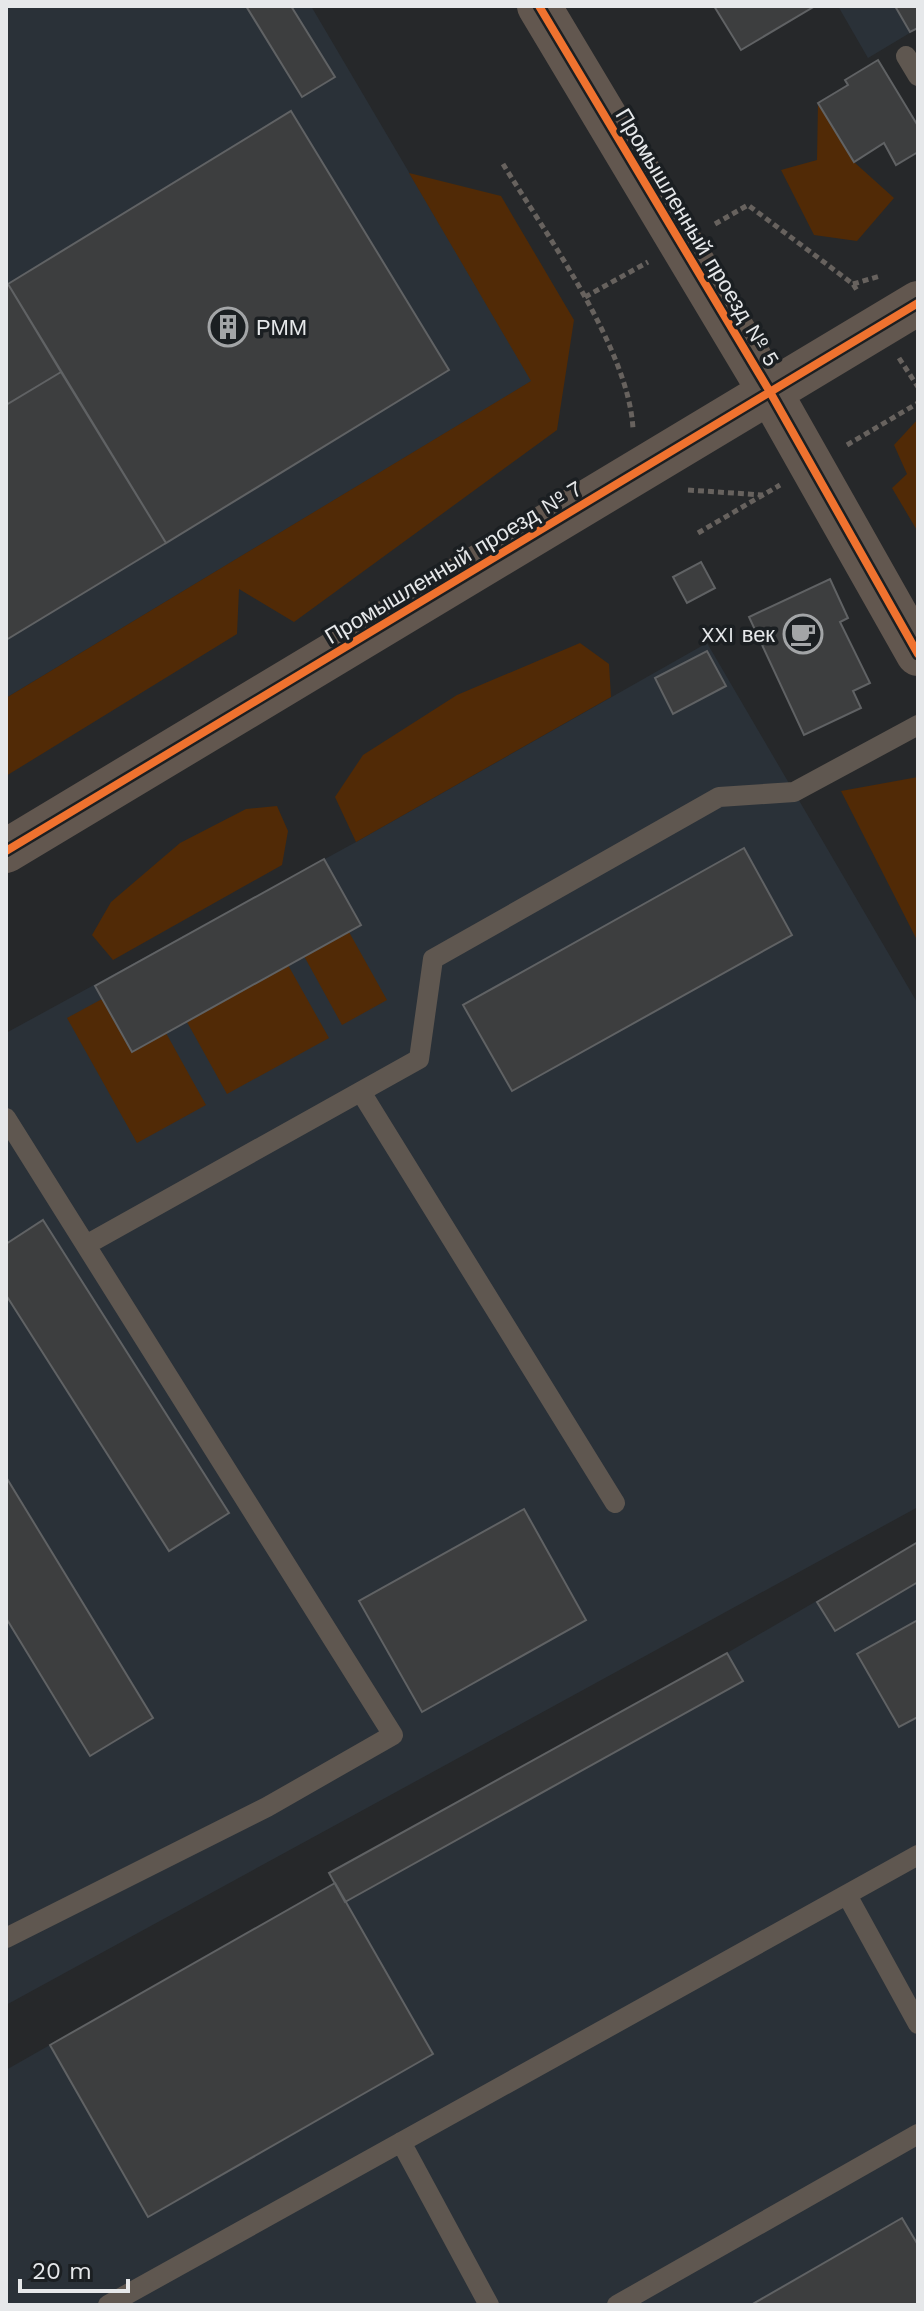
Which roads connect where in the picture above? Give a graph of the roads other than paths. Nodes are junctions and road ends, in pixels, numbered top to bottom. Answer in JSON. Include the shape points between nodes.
{"nodes":[{"id":1,"x":539,"y":6,"type":"edge"},
{"id":2,"x":906,"y":56,"type":"dead end"},
{"id":3,"x":918,"y":76,"type":"edge"},
{"id":4,"x":918,"y":303,"type":"edge"},
{"id":5,"x":770,"y":392,"type":"junction"},
{"id":6,"x":918,"y":654,"type":"edge"},
{"id":7,"x":918,"y":725,"type":"edge"},
{"id":8,"x":6,"y":851,"type":"edge"},
{"id":9,"x":361,"y":1092,"type":"junction"},
{"id":10,"x":6,"y":1118,"type":"edge"},
{"id":11,"x":86,"y":1245,"type":"junction"},
{"id":12,"x":615,"y":1503,"type":"dead end"},
{"id":13,"x":918,"y":1855,"type":"edge"},
{"id":14,"x":847,"y":1895,"type":"junction"},
{"id":15,"x":6,"y":1938,"type":"edge"},
{"id":16,"x":918,"y":2024,"type":"edge"},
{"id":17,"x":918,"y":2134,"type":"edge"},
{"id":18,"x":401,"y":2142,"type":"junction"},
{"id":19,"x":108,"y":2305,"type":"edge"},
{"id":20,"x":489,"y":2305,"type":"edge"},
{"id":21,"x":617,"y":2305,"type":"edge"}],
"edges":[{"from":1,"to":5,"type":"street","name":"Промышленный проезд № 5"},
{"from":2,"to":3,"type":"lane"},
{"from":4,"to":5,"type":"street","name":"Промышленный проезд № 7"},
{"from":5,"to":6,"type":"street","name":"Промышленный проезд № 5"},
{"from":5,"to":8,"type":"street","name":"Промышленный проезд № 7"},
{"from":7,"to":9,"type":"lane","via":[[794,792],[719,797],[433,959],[419,1059]]},
{"from":9,"to":11,"type":"lane"},
{"from":9,"to":12,"type":"lane"},
{"from":10,"to":11,"type":"lane"},
{"from":11,"to":15,"type":"lane","via":[[393,1735],[267,1807]]},
{"from":13,"to":14,"type":"lane"},
{"from":14,"to":16,"type":"lane"},
{"from":14,"to":18,"type":"lane"},
{"from":17,"to":21,"type":"lane"},
{"from":18,"to":19,"type":"lane"},
{"from":18,"to":20,"type":"lane"}]}
